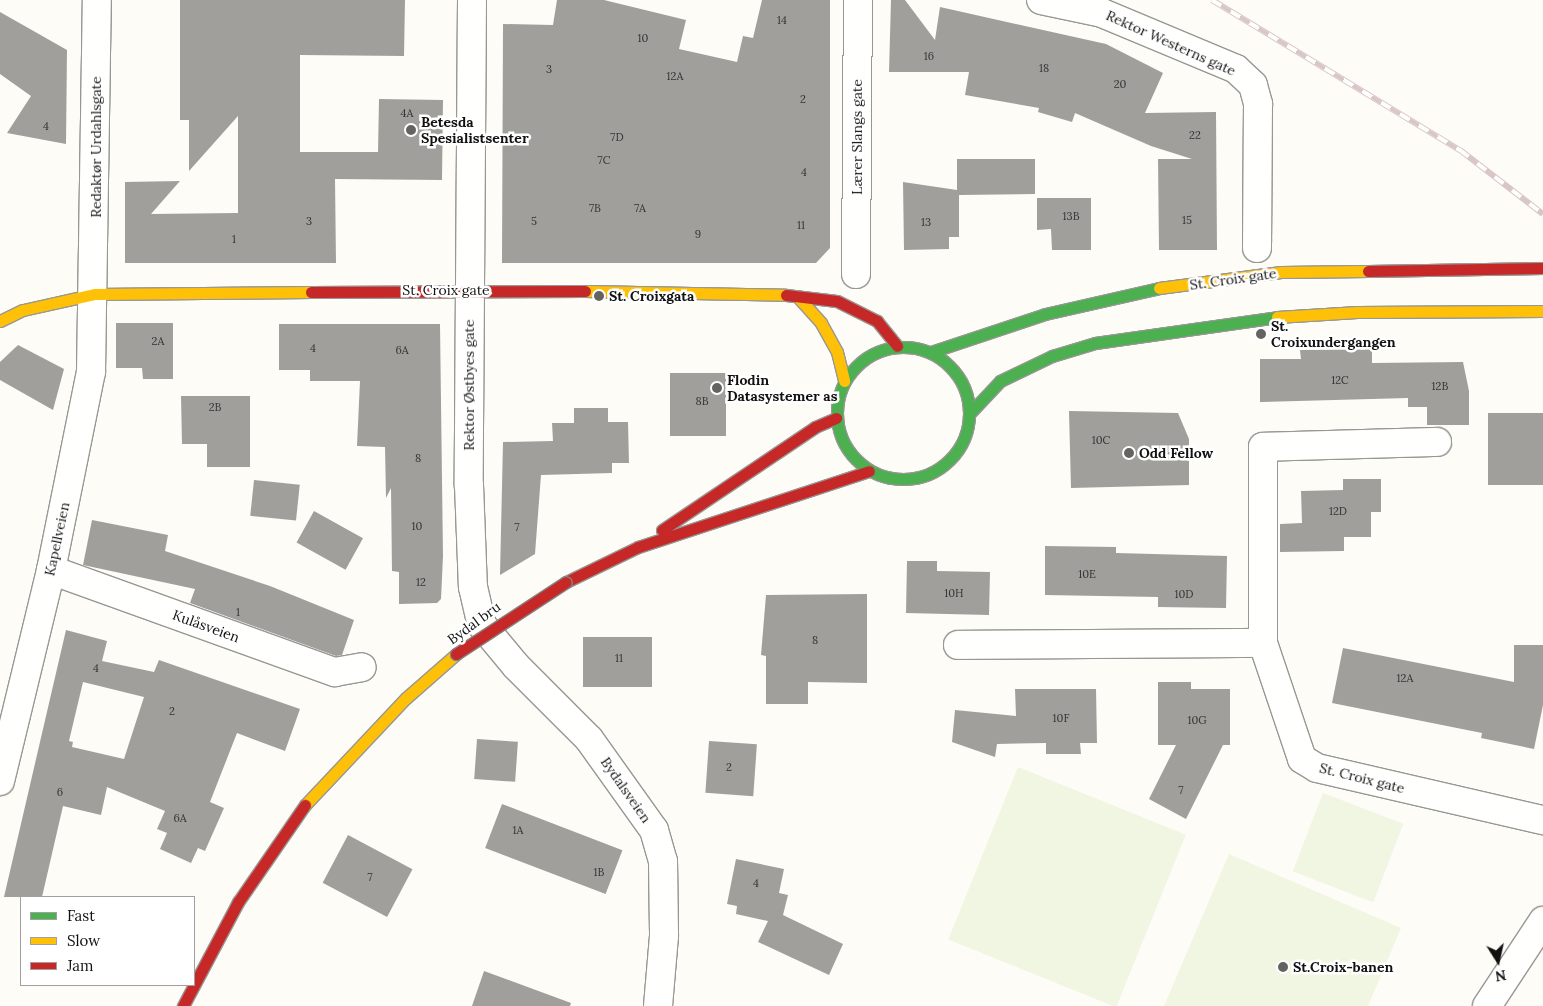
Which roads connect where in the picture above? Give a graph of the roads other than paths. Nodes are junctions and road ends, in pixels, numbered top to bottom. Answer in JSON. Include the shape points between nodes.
{"nodes":[{"id":1,"x":98,"y":0,"type":"edge"},
{"id":2,"x":472,"y":0,"type":"edge"},
{"id":3,"x":858,"y":0,"type":"edge"},
{"id":4,"x":1041,"y":0,"type":"edge"},
{"id":5,"x":1257,"y":248,"type":"dead end"},
{"id":6,"x":1543,"y":268,"type":"edge"},
{"id":7,"x":856,"y":274,"type":"dead end"},
{"id":8,"x":469,"y":290,"type":"junction"},
{"id":9,"x":95,"y":294,"type":"junction"},
{"id":10,"x":797,"y":296,"type":"junction"},
{"id":11,"x":1543,"y":311,"type":"edge"},
{"id":12,"x":0,"y":321,"type":"edge"},
{"id":13,"x":897,"y":346,"type":"junction"},
{"id":14,"x":931,"y":352,"type":"junction"},
{"id":15,"x":844,"y":380,"type":"junction"},
{"id":16,"x":970,"y":413,"type":"junction"},
{"id":17,"x":836,"y":418,"type":"junction"},
{"id":18,"x":1437,"y":442,"type":"dead end"},
{"id":19,"x":870,"y":471,"type":"junction"},
{"id":20,"x":638,"y":547,"type":"junction"},
{"id":21,"x":51,"y":570,"type":"junction"},
{"id":22,"x":1263,"y":643,"type":"junction"},
{"id":23,"x":958,"y":645,"type":"dead end"},
{"id":24,"x":516,"y":666,"type":"joint"},
{"id":25,"x":362,"y":667,"type":"dead end"},
{"id":26,"x":0,"y":781,"type":"edge"},
{"id":27,"x":1543,"y":820,"type":"edge"},
{"id":28,"x":1543,"y":921,"type":"edge"},
{"id":29,"x":195,"y":983,"type":"edge"},
{"id":30,"x":194,"y":986,"type":"edge"},
{"id":31,"x":183,"y":1006,"type":"edge"},
{"id":32,"x":658,"y":1006,"type":"edge"},
{"id":33,"x":1487,"y":1006,"type":"edge"}],
"edges":[{"from":1,"to":9,"type":"street","name":"Redaktør Urdahlsgate"},
{"from":2,"to":8,"type":"street","name":"Rektor Østbyes gate"},
{"from":3,"to":7,"type":"street","name":"Lærer Slangs gate"},
{"from":4,"to":5,"type":"street","name":"Rektor Westerns gate","via":[[1102,13],[1236,69],[1253,85],[1258,104]]},
{"from":6,"to":14,"type":"main road","name":"St. Croix gate","via":[[1383,268],[1262,274],[1155,289],[1045,314]]},
{"from":8,"to":9,"type":"main road","name":"St. Croix gate"},
{"from":8,"to":10,"type":"main road","name":"St. Croix gate"},
{"from":8,"to":24,"type":"street","name":"Rektor Østbyes gate","via":[[470,568],[482,625]]},
{"from":9,"to":12,"type":"main road","name":"St. Croix gate","via":[[23,310]]},
{"from":9,"to":21,"type":"street","name":"Kapellveien","via":[[91,372]]},
{"from":10,"to":13,"type":"main road","name":"St. Croix gate","via":[[836,301],[877,321]]},
{"from":10,"to":15,"type":"main road","via":[[821,323],[837,352]]},
{"from":11,"to":16,"type":"main road","via":[[1348,312],[1266,318],[1095,343],[1052,356],[1000,382]]},
{"from":13,"to":14,"type":"main road"},
{"from":13,"to":15,"type":"main road","via":[[876,352],[857,364]]},
{"from":14,"to":16,"type":"main road","via":[[952,367]]},
{"from":15,"to":17,"type":"main road"},
{"from":16,"to":19,"type":"main road","via":[[966,436],[954,456],[936,470],[907,478]]},
{"from":17,"to":19,"type":"main road","via":[[841,439],[853,457]]},
{"from":17,"to":20,"type":"main road","via":[[775,453]]},
{"from":18,"to":22,"type":"street","name":"St. Croix gate","via":[[1263,447]]},
{"from":19,"to":20,"type":"main road"},
{"from":20,"to":29,"type":"main road","name":"Bydal bru","bridge":true,"via":[[566,582],[497,624],[406,698],[296,815],[238,902]]},
{"from":21,"to":25,"type":"street","name":"Kulåsveien","via":[[335,672]]},
{"from":21,"to":26,"type":"street","name":"Kapellveien"},
{"from":22,"to":23,"type":"street"},
{"from":22,"to":27,"type":"street","name":"St. Croix gate","via":[[1302,759],[1317,768]]},
{"from":24,"to":32,"type":"street","name":"Bydalsveien","via":[[589,740],[654,830],[663,861],[664,936]]},
{"from":28,"to":33,"type":"street"},
{"from":30,"to":31,"type":"main road","name":"Bydal bru","bridge":true}]}
